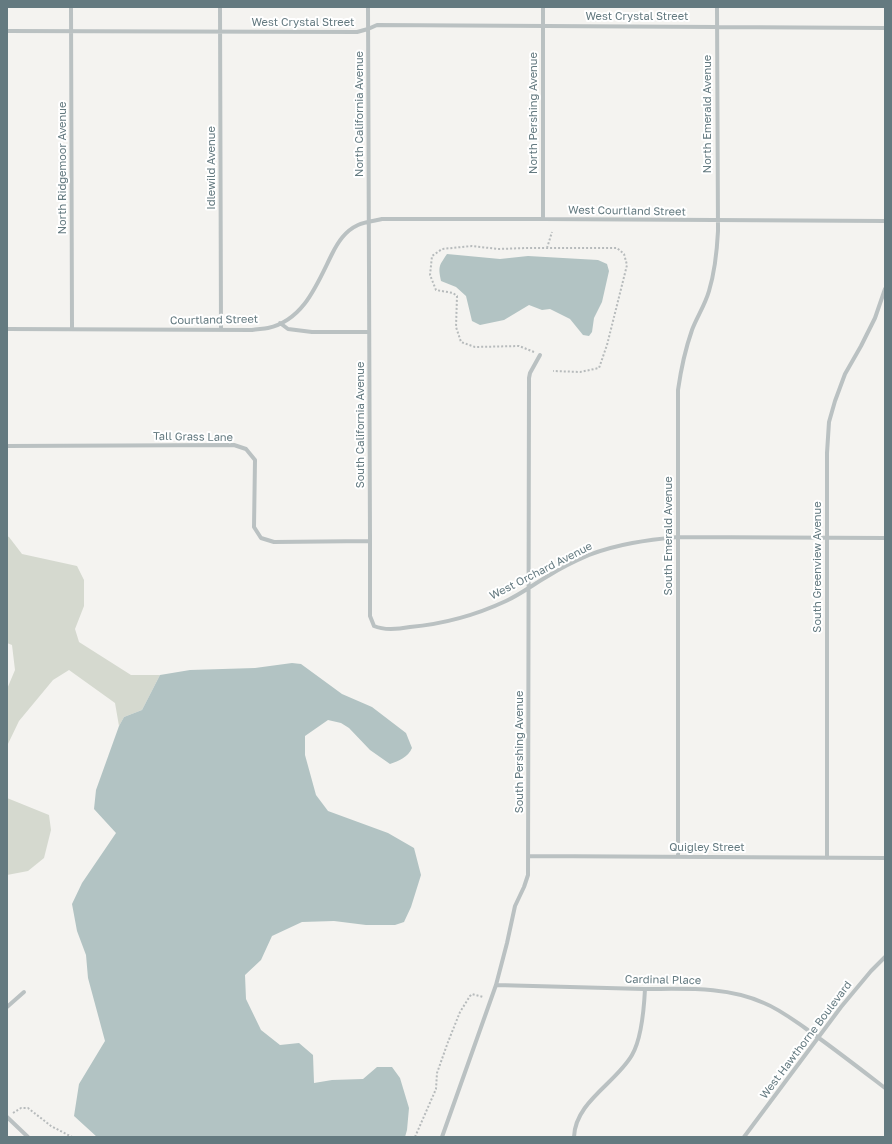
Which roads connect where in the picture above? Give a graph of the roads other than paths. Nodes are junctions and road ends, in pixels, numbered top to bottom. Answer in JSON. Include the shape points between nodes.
{"nodes":[{"id":1,"x":71,"y":7,"type":"edge"},
{"id":2,"x":220,"y":7,"type":"edge"},
{"id":3,"x":368,"y":7,"type":"edge"},
{"id":4,"x":543,"y":7,"type":"edge"},
{"id":5,"x":717,"y":7,"type":"edge"},
{"id":6,"x":543,"y":26,"type":"junction"},
{"id":7,"x":717,"y":27,"type":"junction"},
{"id":8,"x":885,"y":28,"type":"edge"},
{"id":9,"x":368,"y":29,"type":"junction"},
{"id":10,"x":7,"y":30,"type":"edge"},
{"id":11,"x":72,"y":31,"type":"junction"},
{"id":12,"x":220,"y":32,"type":"junction"},
{"id":13,"x":542,"y":219,"type":"junction"},
{"id":14,"x":718,"y":221,"type":"junction"},
{"id":15,"x":885,"y":221,"type":"edge"},
{"id":16,"x":369,"y":222,"type":"junction"},
{"id":17,"x":885,"y":289,"type":"edge"},
{"id":18,"x":280,"y":323,"type":"junction"},
{"id":19,"x":7,"y":329,"type":"edge"},
{"id":20,"x":72,"y":329,"type":"junction"},
{"id":21,"x":221,"y":330,"type":"junction"},
{"id":22,"x":369,"y":332,"type":"junction"},
{"id":23,"x":540,"y":355,"type":"road end"},
{"id":24,"x":7,"y":446,"type":"edge"},
{"id":25,"x":678,"y":537,"type":"junction"},
{"id":26,"x":827,"y":537,"type":"junction"},
{"id":27,"x":885,"y":538,"type":"edge"},
{"id":28,"x":370,"y":541,"type":"junction"},
{"id":29,"x":529,"y":588,"type":"junction"},
{"id":30,"x":374,"y":626,"type":"joint"},
{"id":31,"x":529,"y":856,"type":"junction"},
{"id":32,"x":678,"y":857,"type":"junction"},
{"id":33,"x":827,"y":858,"type":"junction"},
{"id":34,"x":885,"y":858,"type":"edge"},
{"id":35,"x":885,"y":957,"type":"edge"},
{"id":36,"x":496,"y":985,"type":"junction"},
{"id":37,"x":645,"y":989,"type":"junction"},
{"id":38,"x":24,"y":992,"type":"dead end"},
{"id":39,"x":7,"y":1007,"type":"edge"},
{"id":40,"x":819,"y":1037,"type":"junction"},
{"id":41,"x":885,"y":1088,"type":"edge"},
{"id":42,"x":7,"y":1117,"type":"edge"},
{"id":43,"x":28,"y":1137,"type":"edge"},
{"id":44,"x":442,"y":1137,"type":"edge"},
{"id":45,"x":574,"y":1137,"type":"edge"},
{"id":46,"x":744,"y":1137,"type":"edge"}],
"edges":[{"from":1,"to":11,"type":"street","name":"North Ridgemoor Avenue"},
{"from":2,"to":12,"type":"street","name":"Idlewild Avenue"},
{"from":3,"to":9,"type":"street","name":"North California Avenue"},
{"from":4,"to":6,"type":"street","name":"North Pershing Avenue"},
{"from":5,"to":7,"type":"street","name":"North Emerald Avenue"},
{"from":6,"to":7,"type":"street","name":"West Crystal Street"},
{"from":6,"to":9,"type":"street","name":"West Crystal Street","via":[[377,25]]},
{"from":6,"to":13,"type":"street","name":"North Pershing Avenue"},
{"from":7,"to":8,"type":"street","name":"West Crystal Street"},
{"from":7,"to":14,"type":"street","name":"North Emerald Avenue"},
{"from":9,"to":12,"type":"street","name":"West Crystal Street","via":[[357,32]]},
{"from":9,"to":16,"type":"street","name":"North California Avenue"},
{"from":10,"to":11,"type":"street","name":"West Crystal Street"},
{"from":11,"to":12,"type":"street","name":"West Crystal Street"},
{"from":11,"to":20,"type":"street","name":"North Ridgemoor Avenue"},
{"from":12,"to":21,"type":"street","name":"Idlewild Avenue"},
{"from":13,"to":14,"type":"street","name":"West Courtland Street"},
{"from":13,"to":16,"type":"street","name":"West Courtland Street","via":[[382,219]]},
{"from":14,"to":15,"type":"street","name":"West Courtland Street"},
{"from":14,"to":25,"type":"street","name":"South Emerald Avenue","via":[[716,262],[709,292],[685,352],[680,373]]},
{"from":16,"to":18,"type":"street","name":"Courtland Street","via":[[358,225],[345,234],[299,311]]},
{"from":16,"to":22,"type":"street","name":"South California Avenue"},
{"from":17,"to":26,"type":"street","name":"South Greenview Avenue","via":[[875,318],[845,374],[829,422]]},
{"from":18,"to":21,"type":"street","name":"Courtland Street","via":[[252,330]]},
{"from":18,"to":22,"type":"street","via":[[288,329],[312,332]]},
{"from":19,"to":20,"type":"street","name":"Courtland Street"},
{"from":20,"to":21,"type":"street","name":"Courtland Street"},
{"from":22,"to":28,"type":"street","name":"South California Avenue"},
{"from":23,"to":29,"type":"street","name":"South Pershing Avenue","via":[[529,378]]},
{"from":24,"to":28,"type":"street","name":"Tall Grass Lane","via":[[234,445],[246,449],[255,460],[254,527],[261,538],[274,542]]},
{"from":25,"to":26,"type":"street","name":"West Orchard Avenue"},
{"from":25,"to":29,"type":"street","name":"West Orchard Avenue","via":[[649,539],[609,548],[570,564]]},
{"from":25,"to":32,"type":"street","name":"South Emerald Avenue"},
{"from":26,"to":27,"type":"street","name":"West Orchard Avenue"},
{"from":26,"to":33,"type":"street","name":"South Greenview Avenue"},
{"from":28,"to":30,"type":"street","name":"South California Avenue","via":[[370,616]]},
{"from":29,"to":30,"type":"street","name":"West Orchard Avenue","via":[[482,611],[455,620],[396,629],[380,629]]},
{"from":29,"to":31,"type":"street","name":"South Pershing Avenue"},
{"from":31,"to":32,"type":"street","name":"Quigley Street"},
{"from":31,"to":36,"type":"street","name":"South Pershing Avenue","via":[[528,875],[515,906]]},
{"from":32,"to":33,"type":"street","name":"Quigley Street"},
{"from":33,"to":34,"type":"street","name":"Quigley Street"},
{"from":35,"to":40,"type":"street","name":"West Hawthorne Boulevard","via":[[846,1001]]},
{"from":36,"to":37,"type":"street","name":"Cardinal Place"},
{"from":36,"to":44,"type":"street","name":"South Pershing Avenue"},
{"from":37,"to":40,"type":"street","name":"Cardinal Place","via":[[698,989],[745,996],[782,1012]]},
{"from":37,"to":45,"type":"street","via":[[639,1039],[632,1056],[586,1105],[579,1116]]},
{"from":38,"to":39,"type":"street"},
{"from":40,"to":41,"type":"street","name":"Cardinal Place"},
{"from":40,"to":46,"type":"street","name":"West Hawthorne Boulevard"},
{"from":42,"to":43,"type":"street"}]}
